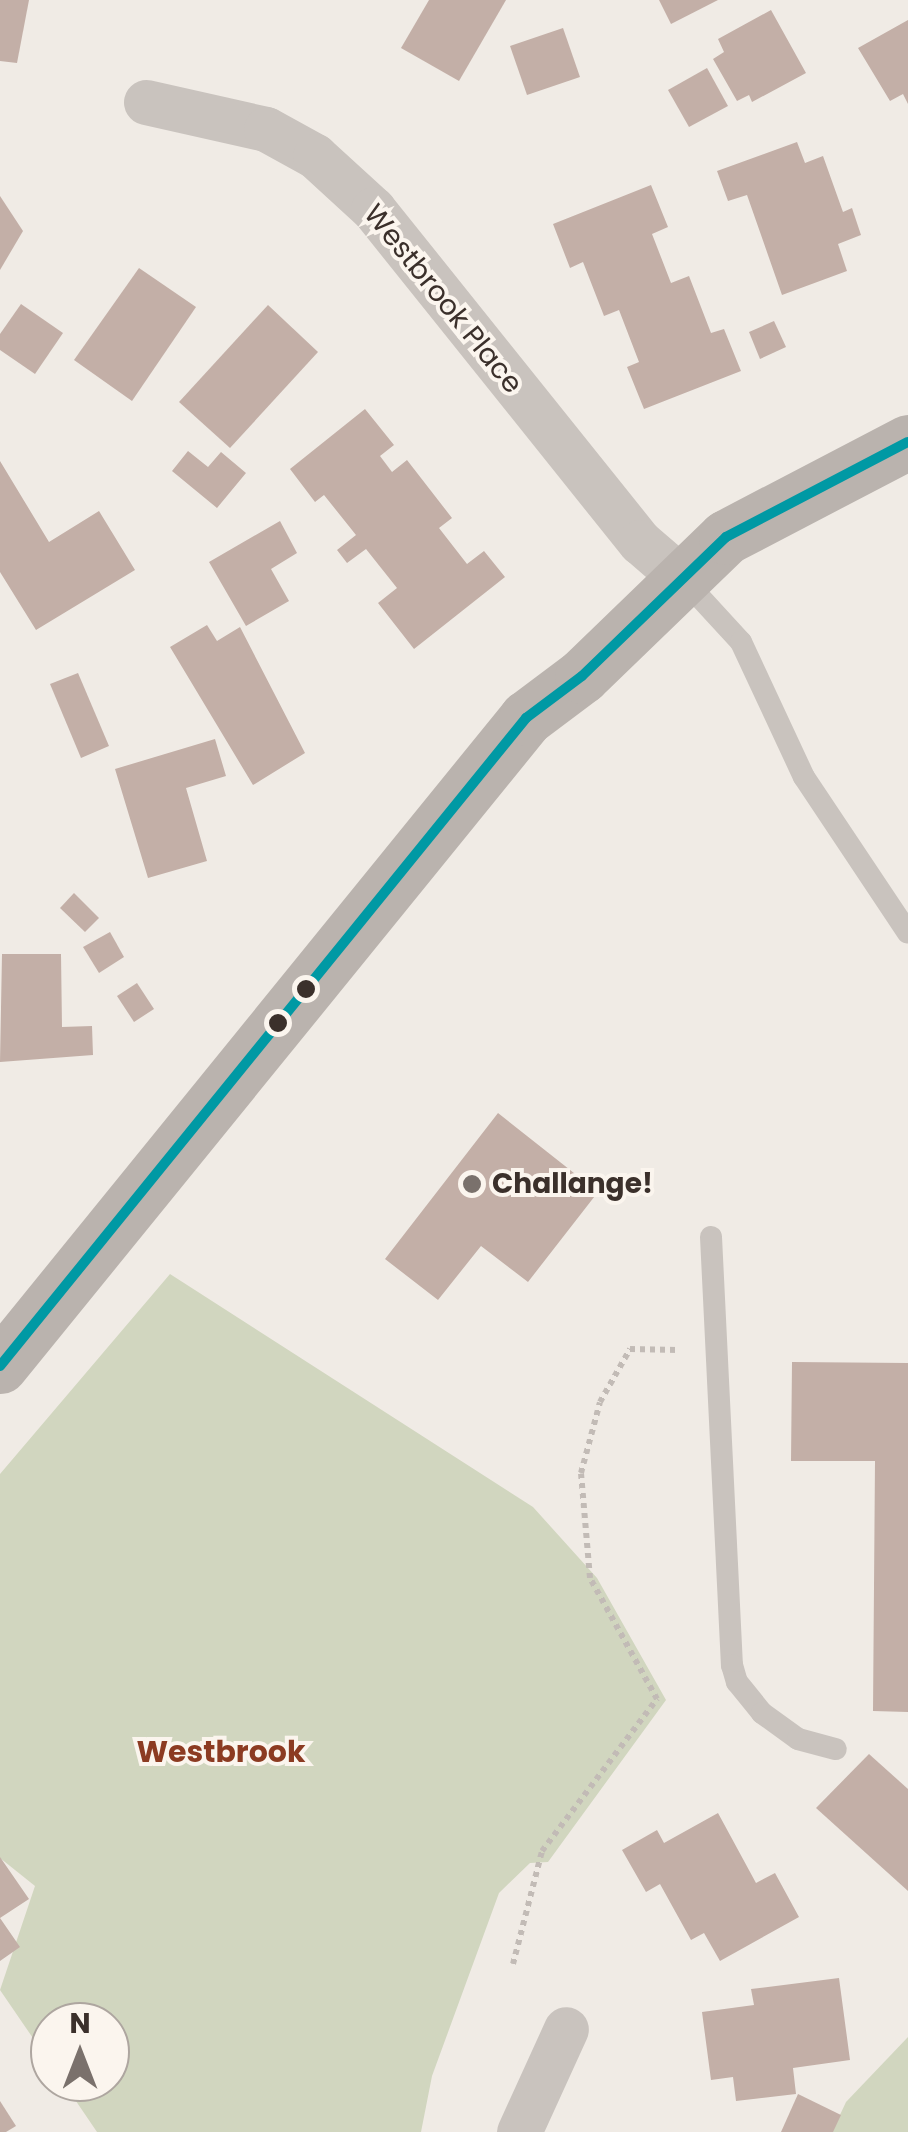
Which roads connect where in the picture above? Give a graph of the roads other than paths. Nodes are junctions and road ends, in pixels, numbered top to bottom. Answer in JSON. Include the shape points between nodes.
{"nodes":[{"id":1,"x":146,"y":102,"type":"dead end"},
{"id":2,"x":908,"y":442,"type":"edge"},
{"id":3,"x":684,"y":580,"type":"junction"},
{"id":4,"x":908,"y":932,"type":"edge"},
{"id":5,"x":711,"y":1237,"type":"dead end"},
{"id":6,"x":0,"y":1366,"type":"edge"},
{"id":7,"x":836,"y":1749,"type":"dead end"},
{"id":8,"x":566,"y":2029,"type":"dead end"},
{"id":9,"x":519,"y":2132,"type":"edge"}],
"edges":[{"from":1,"to":3,"type":"street","name":"Westbrook Place","via":[[266,128],[315,156],[373,209],[640,542]]},
{"from":2,"to":3,"type":"main road","via":[[726,537]]},
{"from":3,"to":4,"type":"lane","via":[[741,642],[804,777]]},
{"from":3,"to":6,"type":"main road","via":[[582,676],[526,718]]},
{"from":5,"to":7,"type":"lane","via":[[726,1640],[737,1682],[762,1713],[798,1739]]},
{"from":8,"to":9,"type":"street"}]}
